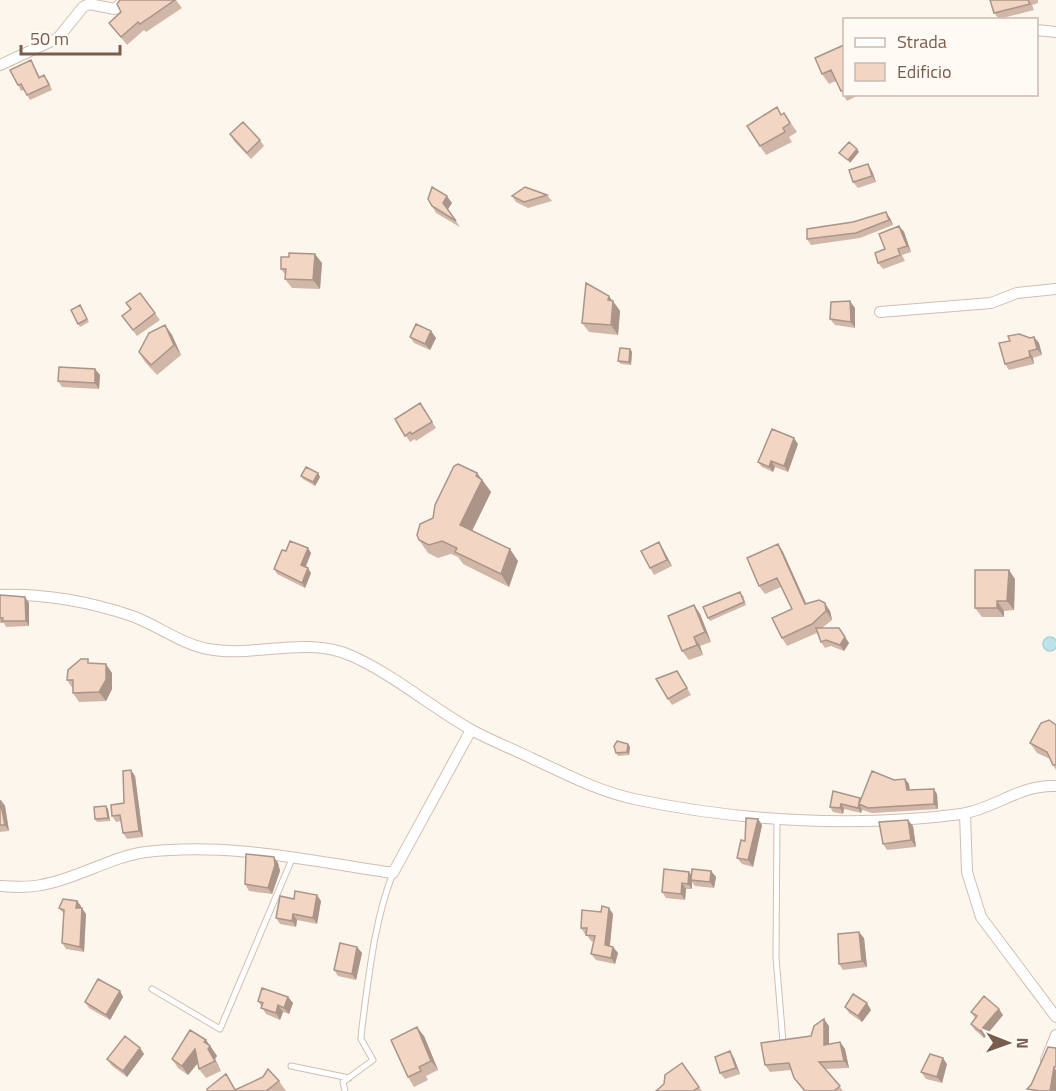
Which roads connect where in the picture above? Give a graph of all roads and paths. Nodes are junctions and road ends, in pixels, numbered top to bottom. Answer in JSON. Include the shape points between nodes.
{"nodes":[{"id":1,"x":124,"y":0,"type":"edge"},
{"id":2,"x":1038,"y":30,"type":"edge"},
{"id":3,"x":1056,"y":32,"type":"edge"},
{"id":4,"x":0,"y":65,"type":"edge"},
{"id":5,"x":1056,"y":289,"type":"edge"},
{"id":6,"x":880,"y":312,"type":"dead end"},
{"id":7,"x":0,"y":595,"type":"edge"},
{"id":8,"x":471,"y":730,"type":"junction"},
{"id":9,"x":1056,"y":786,"type":"edge"},
{"id":10,"x":965,"y":813,"type":"junction"},
{"id":11,"x":777,"y":817,"type":"junction"},
{"id":12,"x":292,"y":859,"type":"junction"},
{"id":13,"x":393,"y":873,"type":"junction"},
{"id":14,"x":0,"y":886,"type":"edge"},
{"id":15,"x":152,"y":989,"type":"dead end"},
{"id":16,"x":1056,"y":1017,"type":"edge"},
{"id":17,"x":1056,"y":1035,"type":"edge"},
{"id":18,"x":783,"y":1042,"type":"edge"},
{"id":19,"x":291,"y":1066,"type":"dead end"},
{"id":20,"x":1040,"y":1073,"type":"edge"},
{"id":21,"x":349,"y":1078,"type":"junction"},
{"id":22,"x":345,"y":1091,"type":"edge"}],
"edges":[{"from":1,"to":4,"type":"street","via":[[115,9],[88,4],[58,38]]},
{"from":2,"to":3,"type":"street"},
{"from":5,"to":6,"type":"street","via":[[1017,293],[991,303]]},
{"from":7,"to":8,"type":"street","via":[[84,603],[132,616],[207,649],[290,646],[348,654]]},
{"from":8,"to":11,"type":"street","via":[[594,787],[631,799],[687,809]]},
{"from":8,"to":13,"type":"street"},
{"from":9,"to":10,"type":"street","via":[[1027,789]]},
{"from":10,"to":11,"type":"street","via":[[865,822]]},
{"from":10,"to":16,"type":"street","via":[[967,872],[981,917]]},
{"from":11,"to":18,"type":"lane","via":[[776,957]]},
{"from":12,"to":13,"type":"street"},
{"from":12,"to":14,"type":"street","via":[[212,849],[146,852],[118,857],[43,885]]},
{"from":12,"to":15,"type":"lane","via":[[220,1029]]},
{"from":13,"to":21,"type":"lane","via":[[374,939],[362,1027],[361,1039],[373,1060]]},
{"from":17,"to":20,"type":"street"},
{"from":19,"to":21,"type":"lane"},
{"from":21,"to":22,"type":"lane","via":[[343,1082]]}]}
